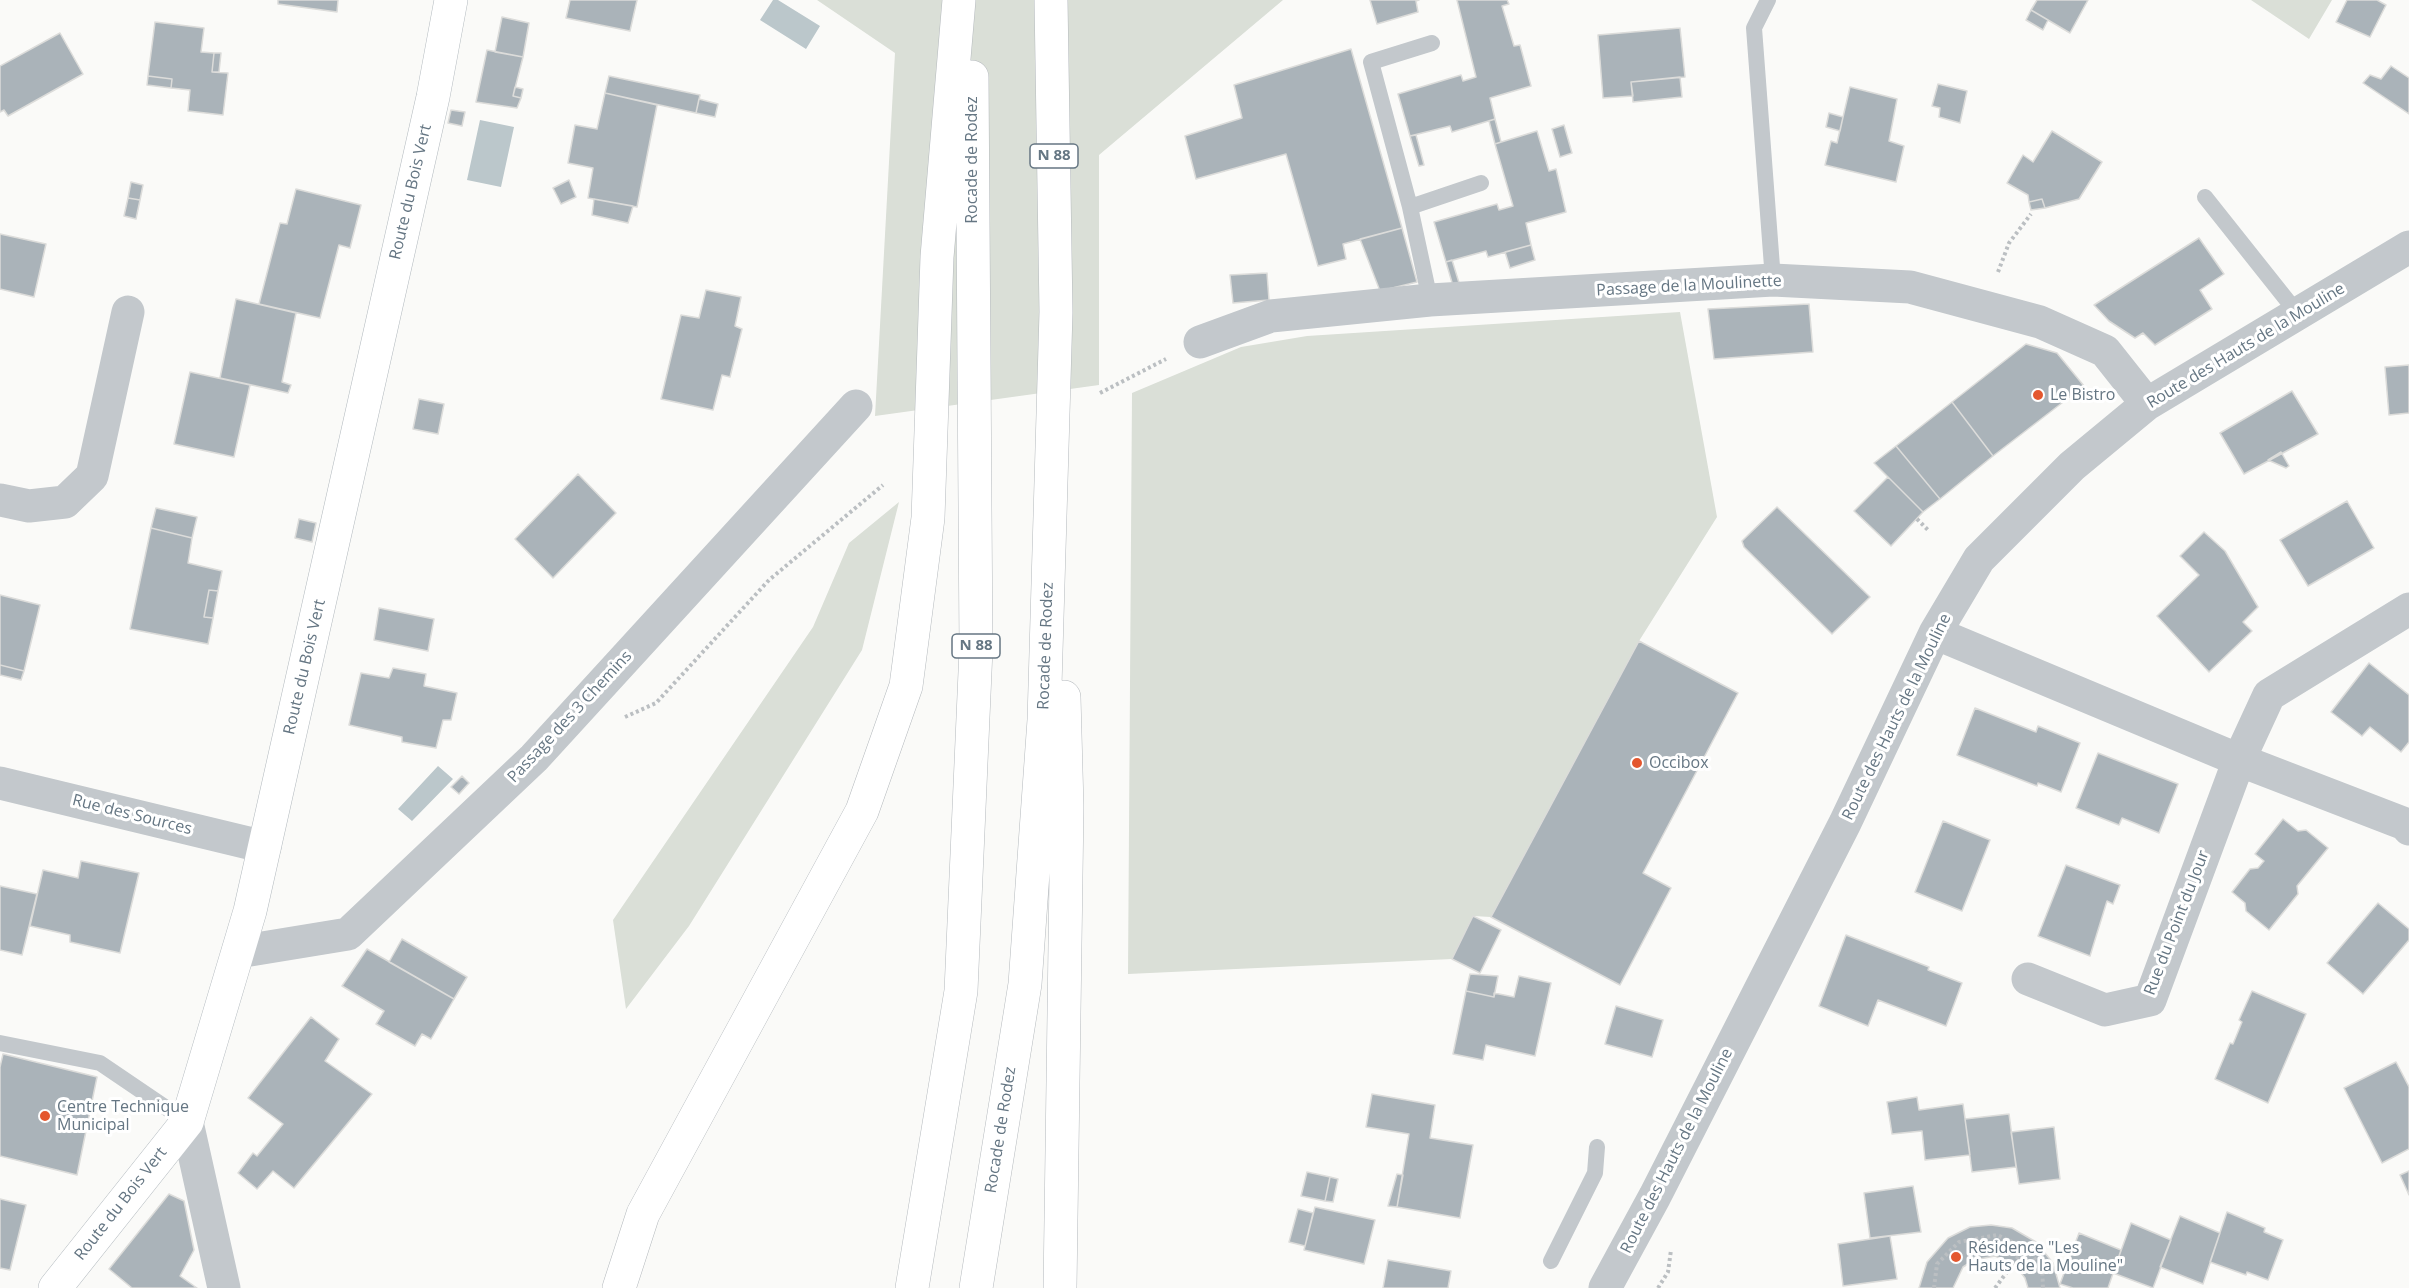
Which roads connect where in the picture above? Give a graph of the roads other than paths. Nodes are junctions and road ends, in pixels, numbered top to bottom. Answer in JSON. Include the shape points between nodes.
{"nodes":[{"id":1,"x":452,"y":0,"type":"edge"},
{"id":2,"x":959,"y":0,"type":"edge"},
{"id":3,"x":971,"y":0,"type":"edge"},
{"id":4,"x":1052,"y":0,"type":"edge"},
{"id":5,"x":1768,"y":0,"type":"edge"},
{"id":6,"x":1432,"y":43,"type":"dead end"},
{"id":7,"x":1481,"y":183,"type":"dead end"},
{"id":8,"x":2205,"y":197,"type":"dead end"},
{"id":9,"x":1410,"y":207,"type":"junction"},
{"id":10,"x":2409,"y":247,"type":"edge"},
{"id":11,"x":1773,"y":280,"type":"junction"},
{"id":12,"x":1430,"y":300,"type":"junction"},
{"id":13,"x":128,"y":312,"type":"dead end"},
{"id":14,"x":1056,"y":312,"type":"junction"},
{"id":15,"x":2298,"y":314,"type":"junction"},
{"id":16,"x":1200,"y":342,"type":"road end"},
{"id":17,"x":2147,"y":404,"type":"junction"},
{"id":18,"x":856,"y":406,"type":"dead end"},
{"id":19,"x":0,"y":500,"type":"edge"},
{"id":20,"x":2409,"y":609,"type":"edge"},
{"id":21,"x":1935,"y":633,"type":"junction"},
{"id":22,"x":2239,"y":760,"type":"junction"},
{"id":23,"x":0,"y":783,"type":"edge"},
{"id":24,"x":2409,"y":829,"type":"edge"},
{"id":25,"x":265,"y":847,"type":"junction"},
{"id":26,"x":238,"y":952,"type":"junction"},
{"id":27,"x":2028,"y":979,"type":"dead end"},
{"id":28,"x":0,"y":1044,"type":"edge"},
{"id":29,"x":187,"y":1122,"type":"junction"},
{"id":30,"x":1597,"y":1148,"type":"dead end"},
{"id":31,"x":1551,"y":1261,"type":"dead end"},
{"id":32,"x":55,"y":1288,"type":"edge"},
{"id":33,"x":224,"y":1288,"type":"edge"},
{"id":34,"x":619,"y":1288,"type":"edge"},
{"id":35,"x":912,"y":1288,"type":"edge"},
{"id":36,"x":976,"y":1288,"type":"edge"},
{"id":37,"x":1060,"y":1288,"type":"edge"},
{"id":38,"x":1605,"y":1288,"type":"edge"}],
"edges":[{"from":1,"to":25,"type":"main road","name":"Route du Bois Vert"},
{"from":2,"to":34,"type":"main road","via":[[937,257],[928,518],[906,686],[862,811],[643,1214]]},
{"from":3,"to":35,"type":"main road","name":"Rocade de Rodez","number":"N 88","via":[[976,649],[961,991]]},
{"from":4,"to":14,"type":"main road","name":"Rocade de Rodez","number":"N 88"},
{"from":5,"to":11,"type":"lane","via":[[1754,28]]},
{"from":6,"to":9,"type":"lane","via":[[1371,62]]},
{"from":7,"to":9,"type":"lane"},
{"from":8,"to":15,"type":"lane"},
{"from":9,"to":12,"type":"lane"},
{"from":10,"to":15,"type":"street","name":"Route des Hauts de la Mouline"},
{"from":11,"to":12,"type":"street","name":"Passage de la Moulinette"},
{"from":11,"to":17,"type":"street","name":"Passage de la Moulinette","via":[[1910,287],[2040,322],[2105,351]]},
{"from":12,"to":16,"type":"street","name":"Passage de la Moulinette","via":[[1271,316]]},
{"from":13,"to":19,"type":"street","via":[[92,476],[65,502],[29,506]]},
{"from":14,"to":36,"type":"main road","name":"Rocade de Rodez","number":"N 88","via":[[1044,720],[1025,984]]},
{"from":14,"to":37,"type":"main road","via":[[1067,807]]},
{"from":15,"to":17,"type":"street","name":"Route des Hauts de la Mouline"},
{"from":17,"to":21,"type":"street","name":"Route des Hauts de la Mouline","via":[[2072,466],[1979,559]]},
{"from":18,"to":26,"type":"street","name":"Passage des 3 Chemins","via":[[534,758],[348,934]]},
{"from":20,"to":22,"type":"street","name":"Rue du Point du Jour","via":[[2269,695]]},
{"from":21,"to":22,"type":"street"},
{"from":21,"to":38,"type":"street","name":"Route des Hauts de la Mouline","via":[[1840,834]]},
{"from":22,"to":24,"type":"street","via":[[2405,824]]},
{"from":22,"to":27,"type":"street","name":"Rue du Point du Jour","via":[[2150,1000],[2106,1010]]},
{"from":23,"to":25,"type":"street","name":"Rue des Sources"},
{"from":25,"to":26,"type":"main road","name":"Route du Bois Vert"},
{"from":26,"to":29,"type":"main road","name":"Route du Bois Vert"},
{"from":28,"to":29,"type":"lane","via":[[100,1063]]},
{"from":29,"to":32,"type":"main road","name":"Route du Bois Vert"},
{"from":29,"to":33,"type":"street"},
{"from":30,"to":31,"type":"lane","via":[[1595,1173]]}]}
